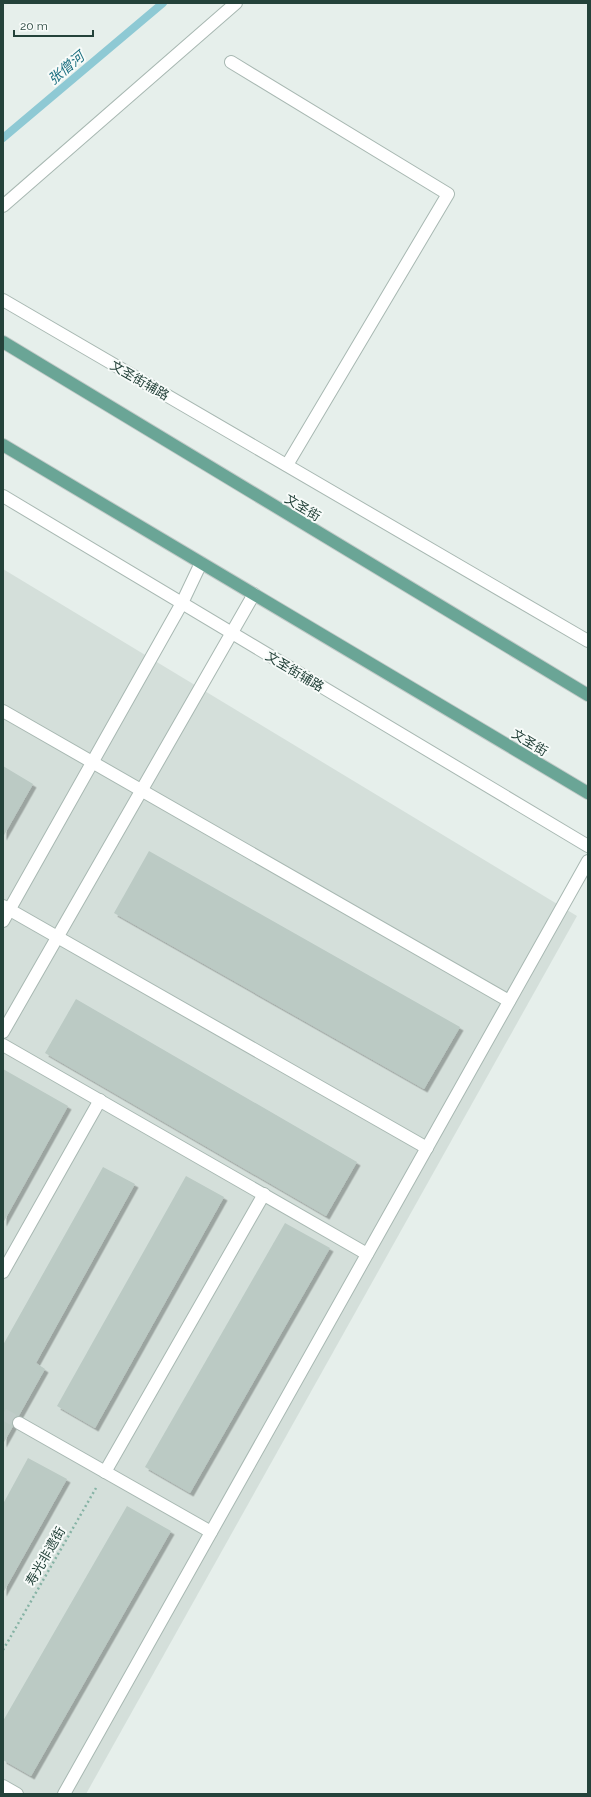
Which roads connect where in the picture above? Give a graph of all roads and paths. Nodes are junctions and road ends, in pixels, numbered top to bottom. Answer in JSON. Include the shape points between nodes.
{"nodes":[{"id":1,"x":236,"y":3,"type":"edge"},
{"id":2,"x":230,"y":62,"type":"dead end"},
{"id":3,"x":3,"y":206,"type":"edge"},
{"id":4,"x":3,"y":300,"type":"edge"},
{"id":5,"x":3,"y":342,"type":"edge"},
{"id":6,"x":3,"y":445,"type":"edge"},
{"id":7,"x":287,"y":465,"type":"junction"},
{"id":8,"x":3,"y":496,"type":"edge"},
{"id":9,"x":201,"y":562,"type":"junction"},
{"id":10,"x":254,"y":594,"type":"junction"},
{"id":11,"x":182,"y":603,"type":"junction"},
{"id":12,"x":230,"y":632,"type":"junction"},
{"id":13,"x":588,"y":641,"type":"edge"},
{"id":14,"x":588,"y":695,"type":"edge"},
{"id":15,"x":3,"y":711,"type":"edge"},
{"id":16,"x":92,"y":762,"type":"junction"},
{"id":17,"x":141,"y":790,"type":"junction"},
{"id":18,"x":588,"y":793,"type":"edge"},
{"id":19,"x":588,"y":846,"type":"edge"},
{"id":20,"x":588,"y":860,"type":"edge"},
{"id":21,"x":6,"y":908,"type":"edge"},
{"id":22,"x":3,"y":921,"type":"edge"},
{"id":23,"x":57,"y":937,"type":"junction"},
{"id":24,"x":509,"y":1001,"type":"junction"},
{"id":25,"x":3,"y":1032,"type":"edge"},
{"id":26,"x":3,"y":1045,"type":"edge"},
{"id":27,"x":100,"y":1100,"type":"junction"},
{"id":28,"x":427,"y":1148,"type":"junction"},
{"id":29,"x":264,"y":1194,"type":"junction"},
{"id":30,"x":367,"y":1254,"type":"junction"},
{"id":31,"x":3,"y":1272,"type":"edge"},
{"id":32,"x":19,"y":1423,"type":"tunnel mouth"},
{"id":33,"x":105,"y":1472,"type":"junction"},
{"id":34,"x":211,"y":1532,"type":"junction"},
{"id":35,"x":3,"y":1650,"type":"edge"},
{"id":36,"x":3,"y":1786,"type":"edge"},
{"id":37,"x":17,"y":1794,"type":"edge"},
{"id":38,"x":64,"y":1794,"type":"edge"}],
"edges":[{"from":1,"to":3,"type":"street"},
{"from":2,"to":7,"type":"street","via":[[448,194]]},
{"from":4,"to":7,"type":"street","name":"文圣街辅路"},
{"from":5,"to":14,"type":"main road","name":"文圣街"},
{"from":6,"to":9,"type":"main road","name":"文圣街"},
{"from":7,"to":13,"type":"street","name":"文圣街辅路"},
{"from":8,"to":11,"type":"street","name":"文圣街辅路"},
{"from":9,"to":10,"type":"main road","name":"文圣街"},
{"from":9,"to":11,"type":"street"},
{"from":10,"to":12,"type":"street"},
{"from":10,"to":18,"type":"main road","name":"文圣街"},
{"from":11,"to":12,"type":"street","name":"文圣街辅路"},
{"from":11,"to":16,"type":"street"},
{"from":12,"to":17,"type":"street"},
{"from":12,"to":19,"type":"street","name":"文圣街辅路"},
{"from":15,"to":16,"type":"street"},
{"from":16,"to":17,"type":"street"},
{"from":16,"to":21,"type":"street"},
{"from":17,"to":23,"type":"street"},
{"from":17,"to":24,"type":"street"},
{"from":20,"to":24,"type":"street"},
{"from":21,"to":22,"type":"street"},
{"from":21,"to":23,"type":"street"},
{"from":23,"to":25,"type":"street"},
{"from":23,"to":28,"type":"street"},
{"from":24,"to":28,"type":"street"},
{"from":26,"to":27,"type":"street"},
{"from":27,"to":29,"type":"street"},
{"from":27,"to":31,"type":"street"},
{"from":28,"to":30,"type":"street"},
{"from":29,"to":30,"type":"street"},
{"from":29,"to":33,"type":"street"},
{"from":30,"to":34,"type":"street"},
{"from":32,"to":33,"type":"street"},
{"from":33,"to":34,"type":"street"},
{"from":33,"to":35,"type":"path","name":"寿光非遗街"},
{"from":34,"to":38,"type":"street"},
{"from":36,"to":37,"type":"street"}]}
